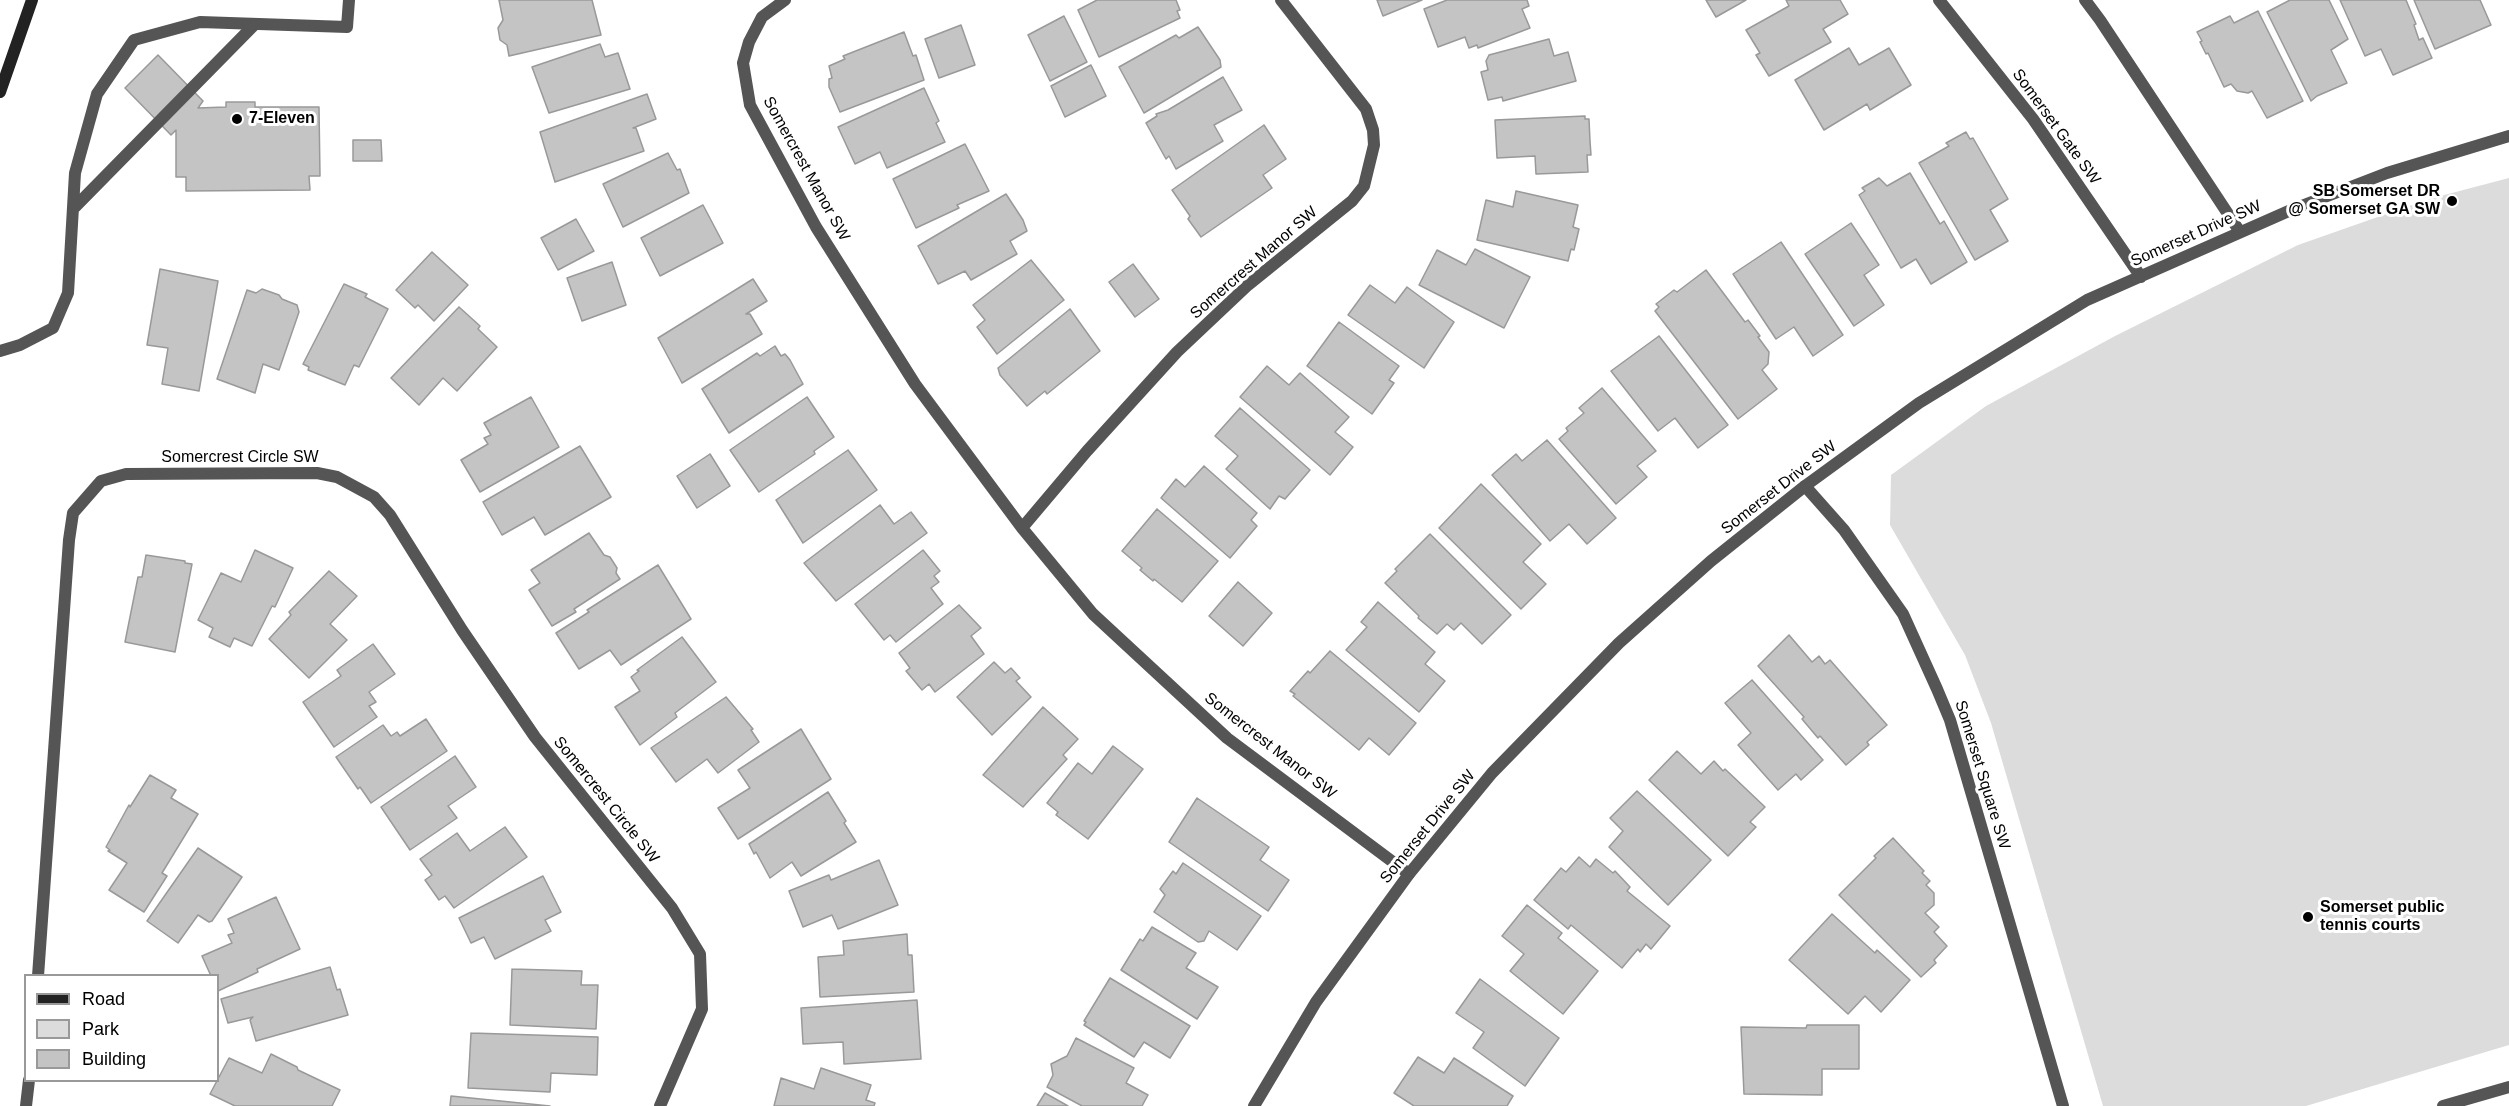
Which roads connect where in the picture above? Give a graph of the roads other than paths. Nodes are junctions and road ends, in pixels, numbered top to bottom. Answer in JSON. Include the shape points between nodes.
{"nodes":[{"id":1,"x":32,"y":0,"type":"edge"},
{"id":2,"x":349,"y":0,"type":"edge"},
{"id":3,"x":785,"y":0,"type":"edge"},
{"id":4,"x":1281,"y":0,"type":"edge"},
{"id":5,"x":1939,"y":0,"type":"edge"},
{"id":6,"x":2085,"y":0,"type":"edge"},
{"id":7,"x":255,"y":24,"type":"junction"},
{"id":8,"x":0,"y":92,"type":"edge"},
{"id":9,"x":2509,"y":136,"type":"edge"},
{"id":10,"x":73,"y":209,"type":"junction"},
{"id":11,"x":2240,"y":232,"type":"junction"},
{"id":12,"x":2141,"y":277,"type":"junction"},
{"id":13,"x":0,"y":351,"type":"edge"},
{"id":14,"x":1804,"y":486,"type":"junction"},
{"id":15,"x":1022,"y":528,"type":"junction"},
{"id":16,"x":1409,"y":874,"type":"junction"},
{"id":17,"x":38,"y":974,"type":"edge"},
{"id":18,"x":29,"y":1082,"type":"edge"},
{"id":19,"x":2509,"y":1087,"type":"edge"},
{"id":20,"x":26,"y":1106,"type":"edge"},
{"id":21,"x":660,"y":1106,"type":"edge"},
{"id":22,"x":1254,"y":1106,"type":"edge"},
{"id":23,"x":2063,"y":1106,"type":"edge"},
{"id":24,"x":2443,"y":1106,"type":"edge"}],
"edges":[{"from":1,"to":8,"type":"main road"},
{"from":2,"to":7,"type":"street","via":[[347,27]]},
{"from":3,"to":15,"type":"street","name":"Somercrest Manor SW","via":[[762,17],[749,42],[743,63],[750,105],[816,227],[915,384]]},
{"from":4,"to":15,"type":"street","name":"Somercrest Manor SW","via":[[1366,109],[1374,146],[1364,186],[1352,201],[1248,285],[1177,352]]},
{"from":5,"to":12,"type":"street","name":"Somerset Gate SW","via":[[2033,118]]},
{"from":6,"to":11,"type":"street"},
{"from":7,"to":10,"type":"street"},
{"from":7,"to":10,"type":"street","via":[[200,22],[134,40],[97,94],[75,173]]},
{"from":9,"to":11,"type":"street","name":"Somerset Drive SW","via":[[2387,173]]},
{"from":10,"to":13,"type":"street","via":[[68,293],[53,328]]},
{"from":11,"to":12,"type":"street","name":"Somerset Drive SW"},
{"from":12,"to":14,"type":"street","name":"Somerset Drive SW","via":[[2087,300],[1919,403]]},
{"from":14,"to":16,"type":"street","name":"Somerset Drive SW","via":[[1711,561],[1610,651],[1492,773]]},
{"from":14,"to":23,"type":"street","name":"Somerset Square SW","via":[[1844,530],[1903,614],[1950,720]]},
{"from":15,"to":16,"type":"street","name":"Somercrest Manor SW","via":[[1093,614],[1227,738]]},
{"from":16,"to":22,"type":"street","name":"Somerset Drive SW","via":[[1316,1002]]},
{"from":17,"to":21,"type":"street","name":"Somercrest Circle SW","via":[[73,513],[101,482],[126,474],[317,473],[337,477],[374,497],[390,515],[535,737],[672,908],[700,954],[702,1009]]},
{"from":18,"to":20,"type":"street"},
{"from":19,"to":24,"type":"street"}]}
